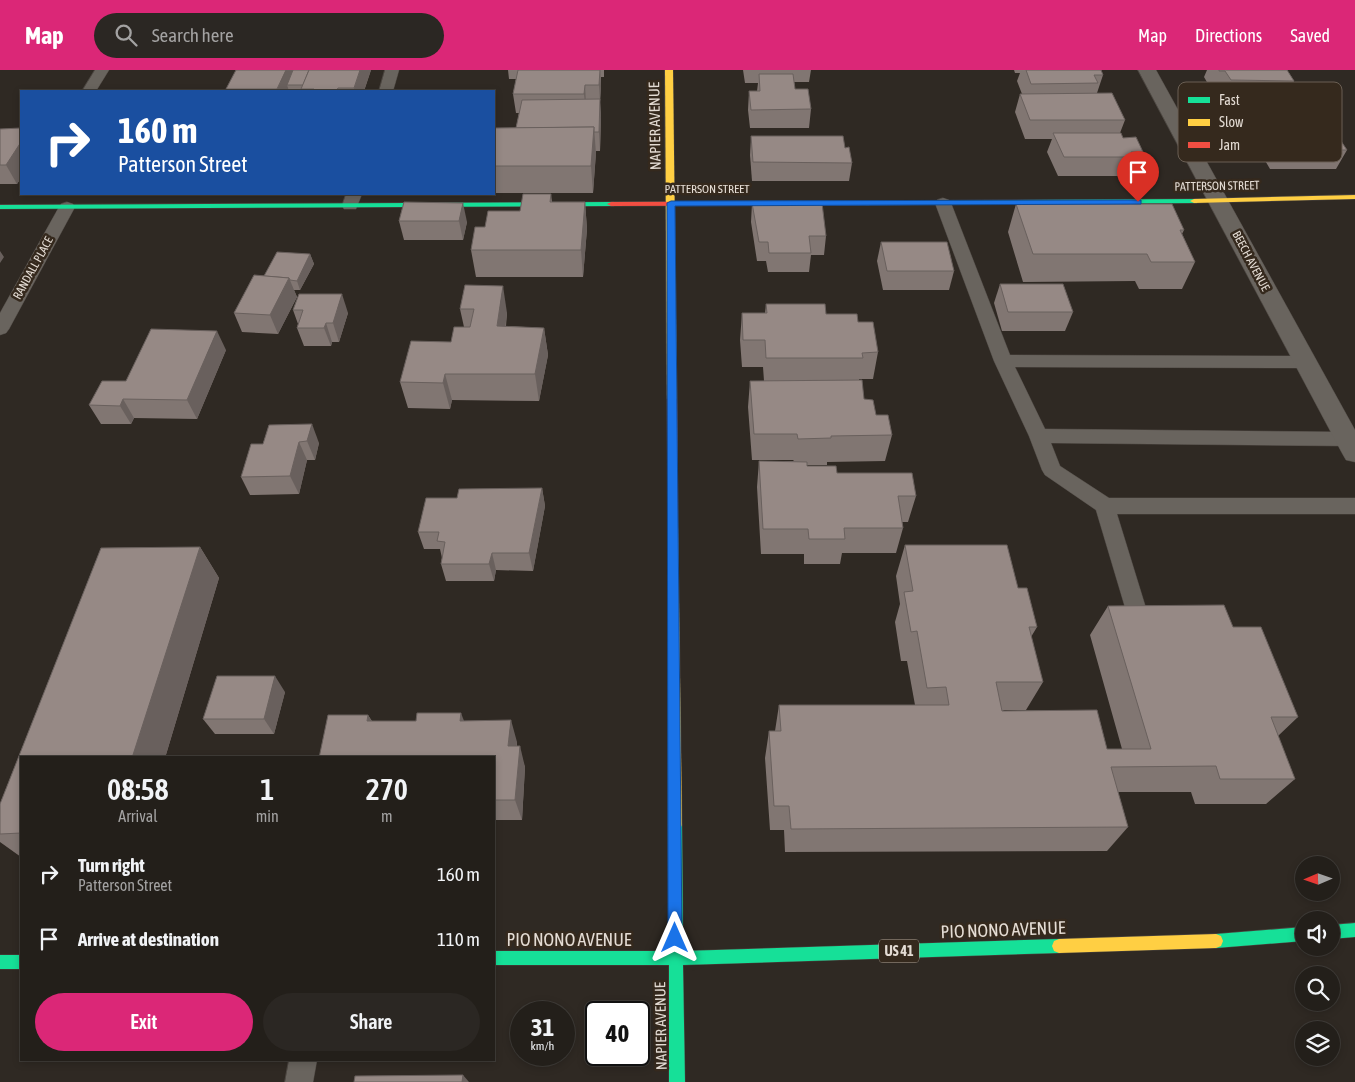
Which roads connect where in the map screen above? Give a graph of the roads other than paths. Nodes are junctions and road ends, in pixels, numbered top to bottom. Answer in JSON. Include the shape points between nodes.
{"nodes":[{"id":1,"x":102,"y":70,"type":"edge"},
{"id":2,"x":392,"y":70,"type":"edge"},
{"id":3,"x":669,"y":70,"type":"edge"},
{"id":4,"x":1147,"y":70,"type":"edge"},
{"id":5,"x":90,"y":90,"type":"edge"},
{"id":6,"x":386,"y":90,"type":"edge"},
{"id":7,"x":1178,"y":127,"type":"edge"},
{"id":8,"x":1197,"y":162,"type":"edge"},
{"id":9,"x":1355,"y":197,"type":"edge"},
{"id":10,"x":352,"y":200,"type":"edge"},
{"id":11,"x":1218,"y":200,"type":"junction"},
{"id":12,"x":943,"y":202,"type":"junction"},
{"id":13,"x":671,"y":203,"type":"junction"},
{"id":14,"x":0,"y":207,"type":"edge"},
{"id":15,"x":66,"y":207,"type":"junction"},
{"id":16,"x":0,"y":329,"type":"edge"},
{"id":17,"x":1003,"y":361,"type":"junction"},
{"id":18,"x":1306,"y":362,"type":"junction"},
{"id":19,"x":1039,"y":436,"type":"junction"},
{"id":20,"x":1351,"y":446,"type":"edge"},
{"id":21,"x":1105,"y":506,"type":"junction"},
{"id":22,"x":1355,"y":506,"type":"edge"},
{"id":23,"x":1138,"y":618,"type":"edge"},
{"id":24,"x":1355,"y":930,"type":"edge"},
{"id":25,"x":1340,"y":931,"type":"edge"},
{"id":26,"x":1295,"y":935,"type":"edge"},
{"id":27,"x":495,"y":958,"type":"edge"},
{"id":28,"x":675,"y":958,"type":"junction"},
{"id":29,"x":0,"y":962,"type":"edge"},
{"id":30,"x":20,"y":962,"type":"edge"},
{"id":31,"x":303,"y":1061,"type":"edge"},
{"id":32,"x":299,"y":1082,"type":"edge"},
{"id":33,"x":677,"y":1082,"type":"edge"}],
"edges":[{"from":1,"to":5,"type":"lane"},
{"from":2,"to":6,"type":"lane"},
{"from":3,"to":13,"type":"street","name":"NAPIER AVENUE"},
{"from":4,"to":7,"type":"street","name":"BEECH AVENUE"},
{"from":8,"to":11,"type":"street","name":"BEECH AVENUE"},
{"from":9,"to":11,"type":"street","name":"PATTERSON STREET"},
{"from":10,"to":13,"type":"street","name":"PATTERSON STREET"},
{"from":10,"to":15,"type":"street","name":"PATTERSON STREET"},
{"from":11,"to":12,"type":"street","name":"PATTERSON STREET"},
{"from":11,"to":18,"type":"street","name":"BEECH AVENUE"},
{"from":12,"to":13,"type":"street","name":"PATTERSON STREET"},
{"from":12,"to":17,"type":"lane"},
{"from":13,"to":28,"type":"street","name":"NAPIER AVENUE"},
{"from":14,"to":15,"type":"street","name":"PATTERSON STREET"},
{"from":15,"to":16,"type":"lane","name":"RANDALL PLACE"},
{"from":17,"to":18,"type":"lane"},
{"from":17,"to":19,"type":"lane"},
{"from":18,"to":20,"type":"street","name":"BEECH AVENUE"},
{"from":19,"to":20,"type":"lane"},
{"from":19,"to":21,"type":"lane","via":[[1052,470]]},
{"from":21,"to":22,"type":"lane"},
{"from":21,"to":23,"type":"lane"},
{"from":24,"to":25,"type":"street"},
{"from":26,"to":28,"type":"street","name":"PIO NONO AVENUE","number":"US 41","via":[[1210,941]]},
{"from":27,"to":28,"type":"street","name":"PIO NONO AVENUE","number":"US 41"},
{"from":28,"to":33,"type":"street","name":"NAPIER AVENUE"},
{"from":29,"to":30,"type":"street"},
{"from":31,"to":32,"type":"lane"}]}
